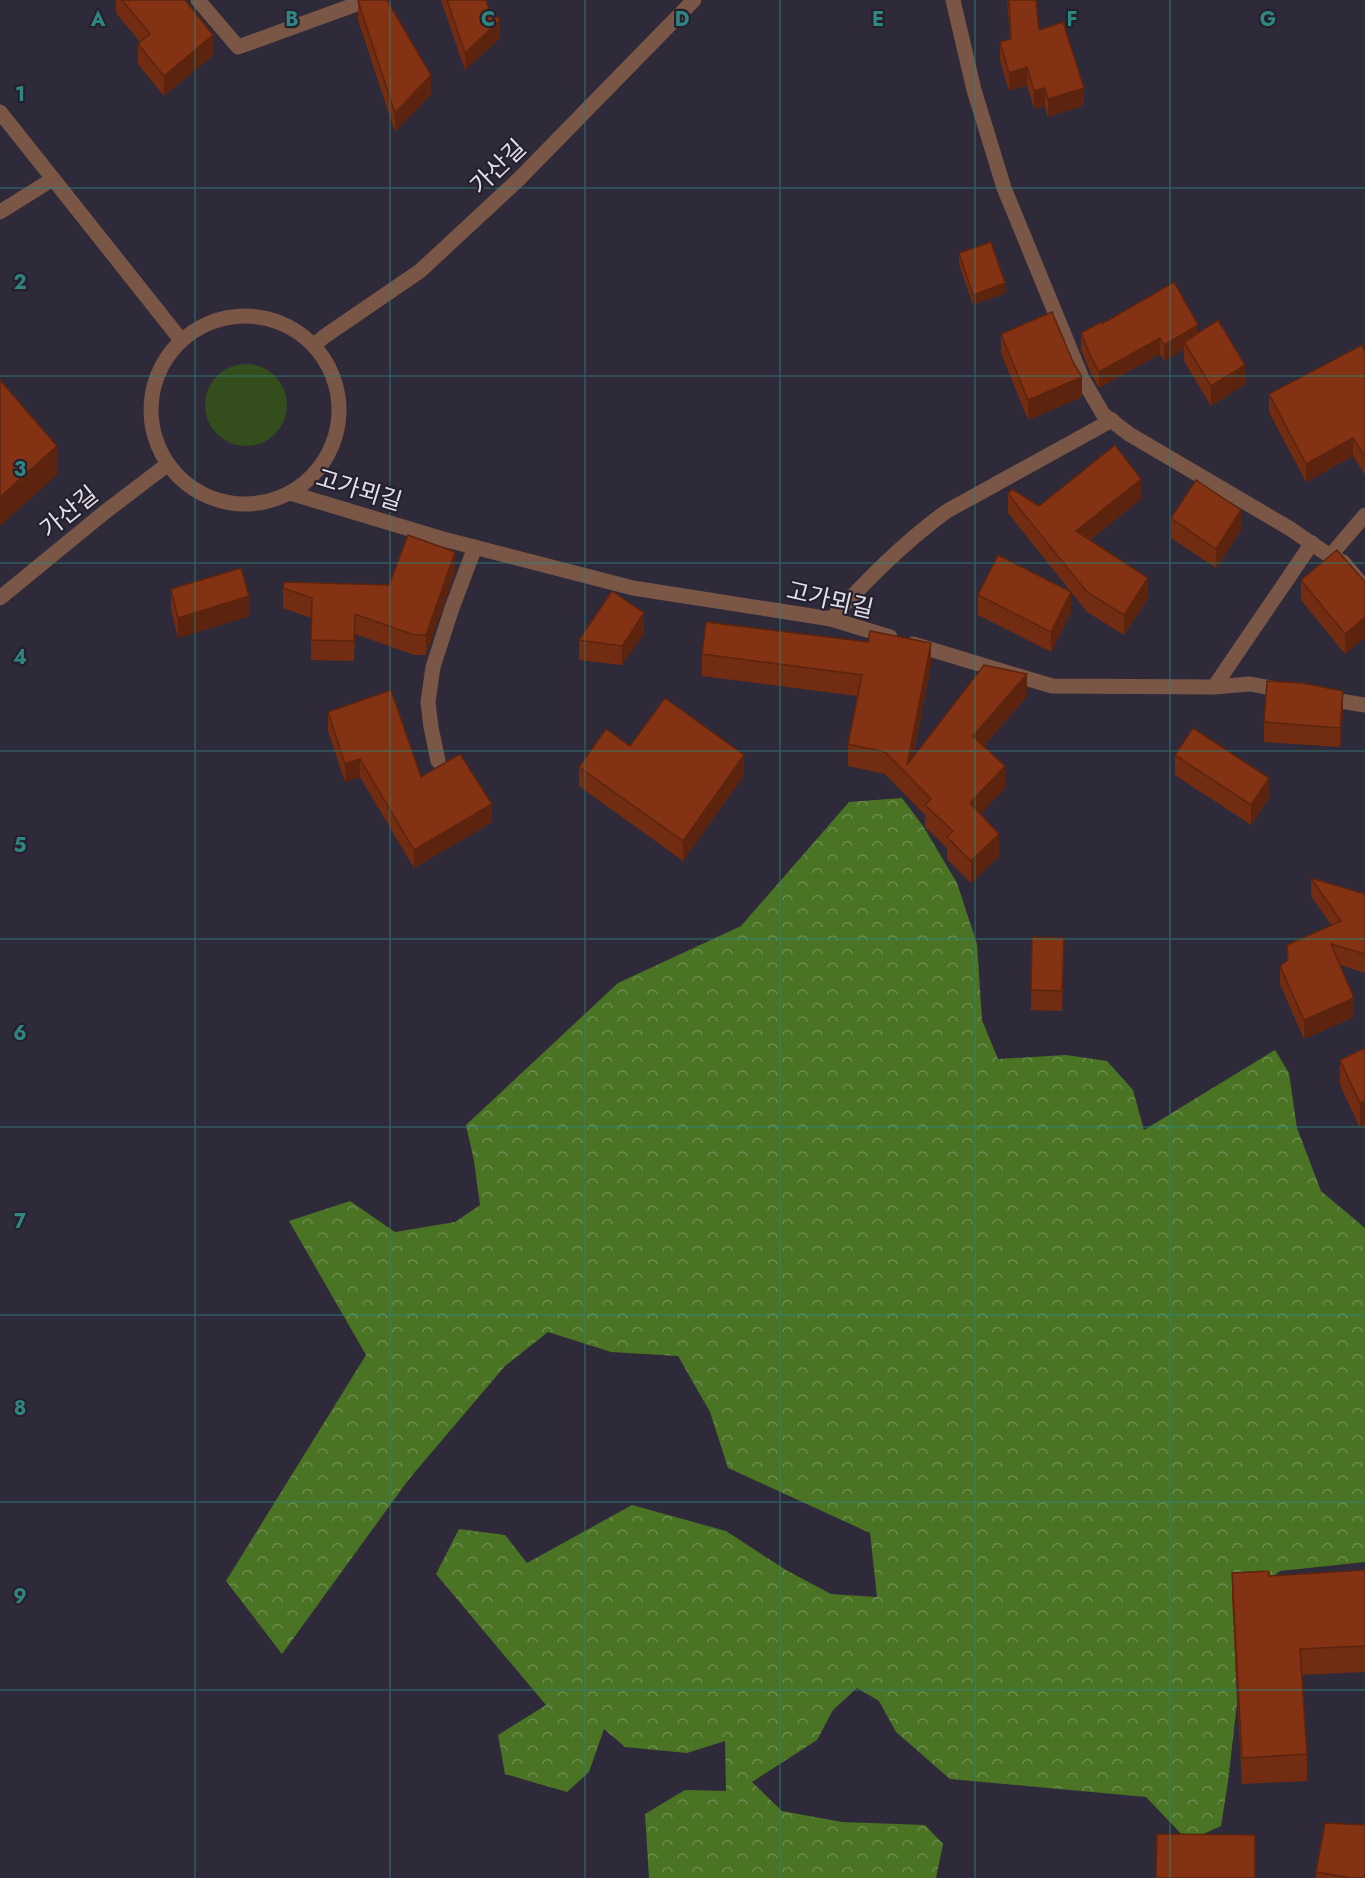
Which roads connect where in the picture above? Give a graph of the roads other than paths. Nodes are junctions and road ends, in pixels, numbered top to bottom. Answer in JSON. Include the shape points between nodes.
{"nodes":[{"id":1,"x":198,"y":0,"type":"edge"},
{"id":2,"x":368,"y":0,"type":"edge"},
{"id":3,"x":694,"y":0,"type":"edge"},
{"id":4,"x":953,"y":0,"type":"edge"},
{"id":5,"x":341,"y":5,"type":"edge"},
{"id":6,"x":0,"y":112,"type":"edge"},
{"id":7,"x":53,"y":179,"type":"junction"},
{"id":8,"x":0,"y":212,"type":"edge"},
{"id":9,"x":181,"y":340,"type":"junction"},
{"id":10,"x":314,"y":345,"type":"junction"},
{"id":11,"x":1112,"y":420,"type":"junction"},
{"id":12,"x":168,"y":464,"type":"junction"},
{"id":13,"x":290,"y":493,"type":"junction"},
{"id":14,"x":1365,"y":515,"type":"edge"},
{"id":15,"x":1312,"y":543,"type":"junction"},
{"id":16,"x":475,"y":547,"type":"junction"},
{"id":17,"x":1330,"y":555,"type":"junction"},
{"id":18,"x":1365,"y":588,"type":"edge"},
{"id":19,"x":0,"y":598,"type":"edge"},
{"id":20,"x":831,"y":619,"type":"junction"},
{"id":21,"x":1214,"y":687,"type":"junction"},
{"id":22,"x":1365,"y":705,"type":"edge"},
{"id":23,"x":438,"y":761,"type":"dead end"}],
"edges":[{"from":1,"to":5,"type":"street","via":[[238,47]]},
{"from":2,"to":5,"type":"street"},
{"from":3,"to":10,"type":"street","name":"가산길","via":[[518,180],[420,271]]},
{"from":4,"to":11,"type":"street","via":[[974,90],[1004,188],[1082,378],[1103,414]]},
{"from":6,"to":7,"type":"street"},
{"from":7,"to":8,"type":"street"},
{"from":7,"to":9,"type":"street"},
{"from":9,"to":10,"type":"street","via":[[206,324],[234,316],[264,317],[292,327]]},
{"from":9,"to":12,"type":"street","via":[[164,361],[154,386],[151,413],[156,440]]},
{"from":10,"to":13,"type":"street","via":[[330,369],[339,397],[338,425],[330,453],[312,476]]},
{"from":11,"to":15,"type":"street","via":[[1129,434]]},
{"from":11,"to":20,"type":"street","via":[[947,511],[873,573]]},
{"from":12,"to":13,"type":"street","via":[[186,484],[210,498],[237,504],[264,503]]},
{"from":12,"to":19,"type":"street","name":"가산길"},
{"from":13,"to":16,"type":"street","name":"고가뫼길"},
{"from":14,"to":17,"type":"street"},
{"from":15,"to":17,"type":"street"},
{"from":15,"to":21,"type":"street"},
{"from":16,"to":20,"type":"street","name":"고가뫼길","via":[[633,588]]},
{"from":16,"to":23,"type":"street","via":[[433,667],[428,702]]},
{"from":17,"to":18,"type":"street","via":[[1343,562]]},
{"from":20,"to":21,"type":"street","name":"고가뫼길","via":[[1052,686]]},
{"from":21,"to":22,"type":"street","name":"고가뫼길","via":[[1250,684]]}]}
